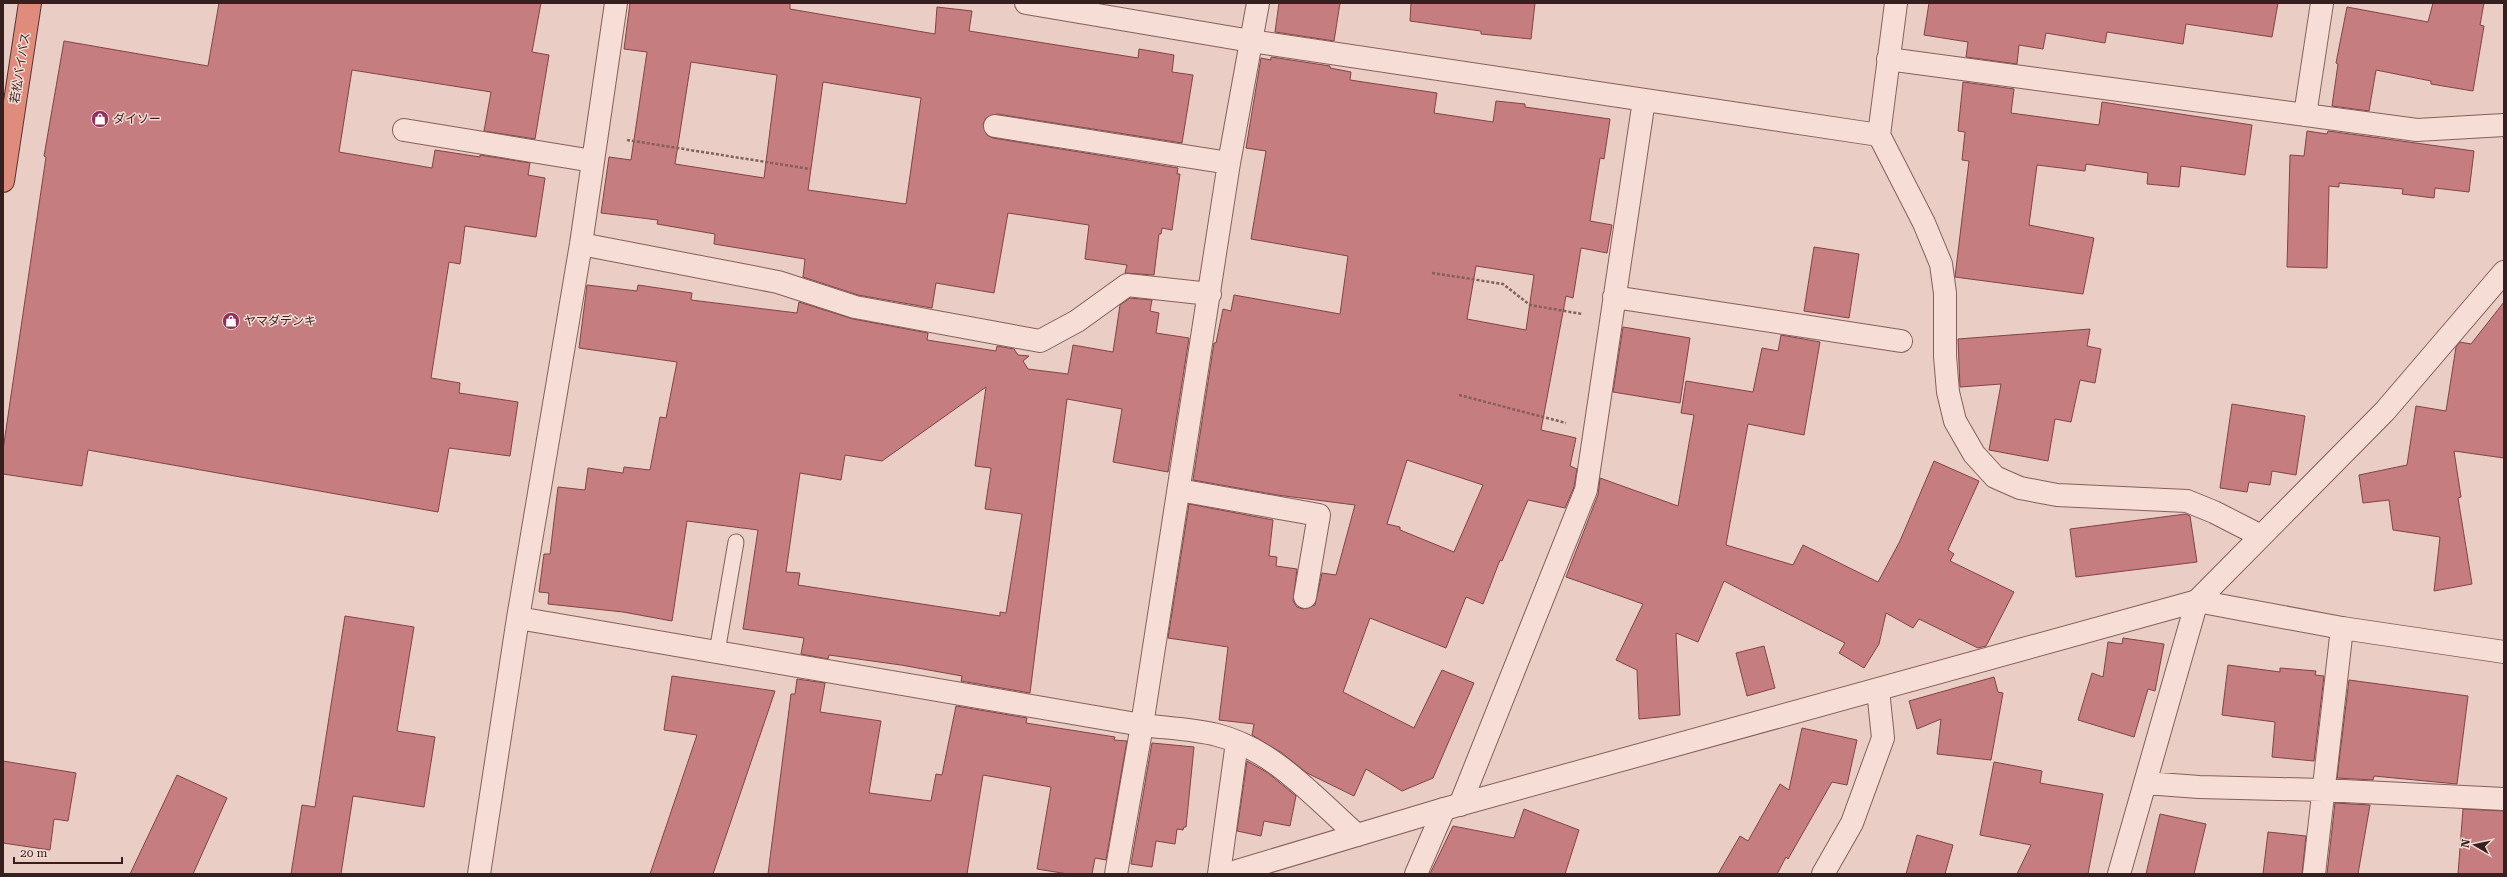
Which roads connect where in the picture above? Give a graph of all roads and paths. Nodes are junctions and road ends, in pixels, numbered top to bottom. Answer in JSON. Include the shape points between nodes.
{"nodes":[{"id":1,"x":30,"y":3,"type":"edge"},
{"id":2,"x":616,"y":3,"type":"edge"},
{"id":3,"x":1258,"y":3,"type":"edge"},
{"id":4,"x":1896,"y":3,"type":"edge"},
{"id":5,"x":2322,"y":3,"type":"edge"},
{"id":6,"x":1035,"y":4,"type":"edge"},
{"id":7,"x":1252,"y":41,"type":"junction"},
{"id":8,"x":1888,"y":59,"type":"junction"},
{"id":9,"x":1644,"y":100,"type":"junction"},
{"id":10,"x":2304,"y":115,"type":"junction"},
{"id":11,"x":2504,"y":125,"type":"edge"},
{"id":12,"x":995,"y":126,"type":"dead end"},
{"id":13,"x":404,"y":130,"type":"dead end"},
{"id":14,"x":1879,"y":134,"type":"junction"},
{"id":15,"x":596,"y":136,"type":"junction"},
{"id":16,"x":593,"y":161,"type":"junction"},
{"id":17,"x":1229,"y":163,"type":"junction"},
{"id":18,"x":810,"y":169,"type":"dead end"},
{"id":19,"x":3,"y":181,"type":"edge"},
{"id":20,"x":581,"y":244,"type":"junction"},
{"id":21,"x":2504,"y":272,"type":"edge"},
{"id":22,"x":1432,"y":273,"type":"dead end"},
{"id":23,"x":1210,"y":294,"type":"junction"},
{"id":24,"x":1612,"y":308,"type":"junction"},
{"id":25,"x":1901,"y":341,"type":"dead end"},
{"id":26,"x":1459,"y":395,"type":"dead end"},
{"id":27,"x":1593,"y":430,"type":"junction"},
{"id":28,"x":1179,"y":490,"type":"junction"},
{"id":29,"x":2261,"y":536,"type":"junction"},
{"id":30,"x":736,"y":542,"type":"dead end"},
{"id":31,"x":1306,"y":597,"type":"dead end"},
{"id":32,"x":2197,"y":601,"type":"junction"},
{"id":33,"x":518,"y":618,"type":"junction"},
{"id":34,"x":2342,"y":628,"type":"junction"},
{"id":35,"x":717,"y":652,"type":"junction"},
{"id":36,"x":2504,"y":652,"type":"edge"},
{"id":37,"x":1878,"y":690,"type":"junction"},
{"id":38,"x":1142,"y":725,"type":"junction"},
{"id":39,"x":1237,"y":742,"type":"junction"},
{"id":40,"x":2145,"y":782,"type":"junction"},
{"id":41,"x":2322,"y":790,"type":"junction"},
{"id":42,"x":2504,"y":799,"type":"edge"},
{"id":43,"x":1452,"y":807,"type":"junction"},
{"id":44,"x":1357,"y":835,"type":"junction"},
{"id":45,"x":479,"y":874,"type":"edge"},
{"id":46,"x":1116,"y":874,"type":"edge"},
{"id":47,"x":1219,"y":874,"type":"edge"},
{"id":48,"x":1227,"y":874,"type":"edge"},
{"id":49,"x":1416,"y":874,"type":"edge"},
{"id":50,"x":1823,"y":874,"type":"edge"},
{"id":51,"x":2118,"y":874,"type":"edge"},
{"id":52,"x":2314,"y":874,"type":"edge"}],
"edges":[{"from":1,"to":19,"type":"highway","name":"若松バイパス"},
{"from":2,"to":15,"type":"street"},
{"from":3,"to":7,"type":"street"},
{"from":4,"to":8,"type":"street"},
{"from":5,"to":10,"type":"street"},
{"from":6,"to":7,"type":"street"},
{"from":7,"to":9,"type":"street"},
{"from":7,"to":17,"type":"street"},
{"from":8,"to":10,"type":"street"},
{"from":8,"to":14,"type":"street"},
{"from":9,"to":14,"type":"street"},
{"from":9,"to":24,"type":"street"},
{"from":10,"to":11,"type":"street","via":[[2417,130]]},
{"from":12,"to":17,"type":"street"},
{"from":13,"to":16,"type":"street"},
{"from":14,"to":29,"type":"street","via":[[1924,223],[1941,264],[1945,293],[1945,363],[1955,421],[1974,454],[1995,477],[2020,488],[2057,496],[2128,497],[2187,502]]},
{"from":15,"to":16,"type":"street"},
{"from":15,"to":18,"type":"path"},
{"from":16,"to":20,"type":"street"},
{"from":17,"to":23,"type":"street"},
{"from":20,"to":23,"type":"street","via":[[778,282],[855,307],[1040,341],[1078,321],[1127,285]]},
{"from":20,"to":33,"type":"street"},
{"from":21,"to":29,"type":"street","via":[[2385,411]]},
{"from":22,"to":24,"type":"path","via":[[1503,284],[1530,305]]},
{"from":23,"to":28,"type":"street"},
{"from":24,"to":25,"type":"street"},
{"from":24,"to":27,"type":"street"},
{"from":26,"to":27,"type":"path"},
{"from":27,"to":43,"type":"street","via":[[1586,490]]},
{"from":28,"to":31,"type":"street","via":[[1319,515]]},
{"from":28,"to":38,"type":"street"},
{"from":29,"to":32,"type":"street"},
{"from":30,"to":35,"type":"lane"},
{"from":32,"to":34,"type":"street"},
{"from":32,"to":37,"type":"street"},
{"from":32,"to":40,"type":"street"},
{"from":33,"to":35,"type":"street"},
{"from":33,"to":45,"type":"street"},
{"from":34,"to":36,"type":"street"},
{"from":34,"to":41,"type":"street"},
{"from":35,"to":38,"type":"street"},
{"from":37,"to":43,"type":"street"},
{"from":37,"to":50,"type":"street","via":[[1883,738],[1852,822]]},
{"from":38,"to":39,"type":"street","via":[[1217,735]]},
{"from":38,"to":46,"type":"street"},
{"from":39,"to":44,"type":"street","via":[[1282,769]]},
{"from":39,"to":47,"type":"street"},
{"from":40,"to":41,"type":"street","via":[[2199,787]]},
{"from":40,"to":51,"type":"street"},
{"from":41,"to":42,"type":"street"},
{"from":41,"to":52,"type":"street"},
{"from":43,"to":44,"type":"street"},
{"from":43,"to":49,"type":"street"},
{"from":44,"to":48,"type":"street"}]}
